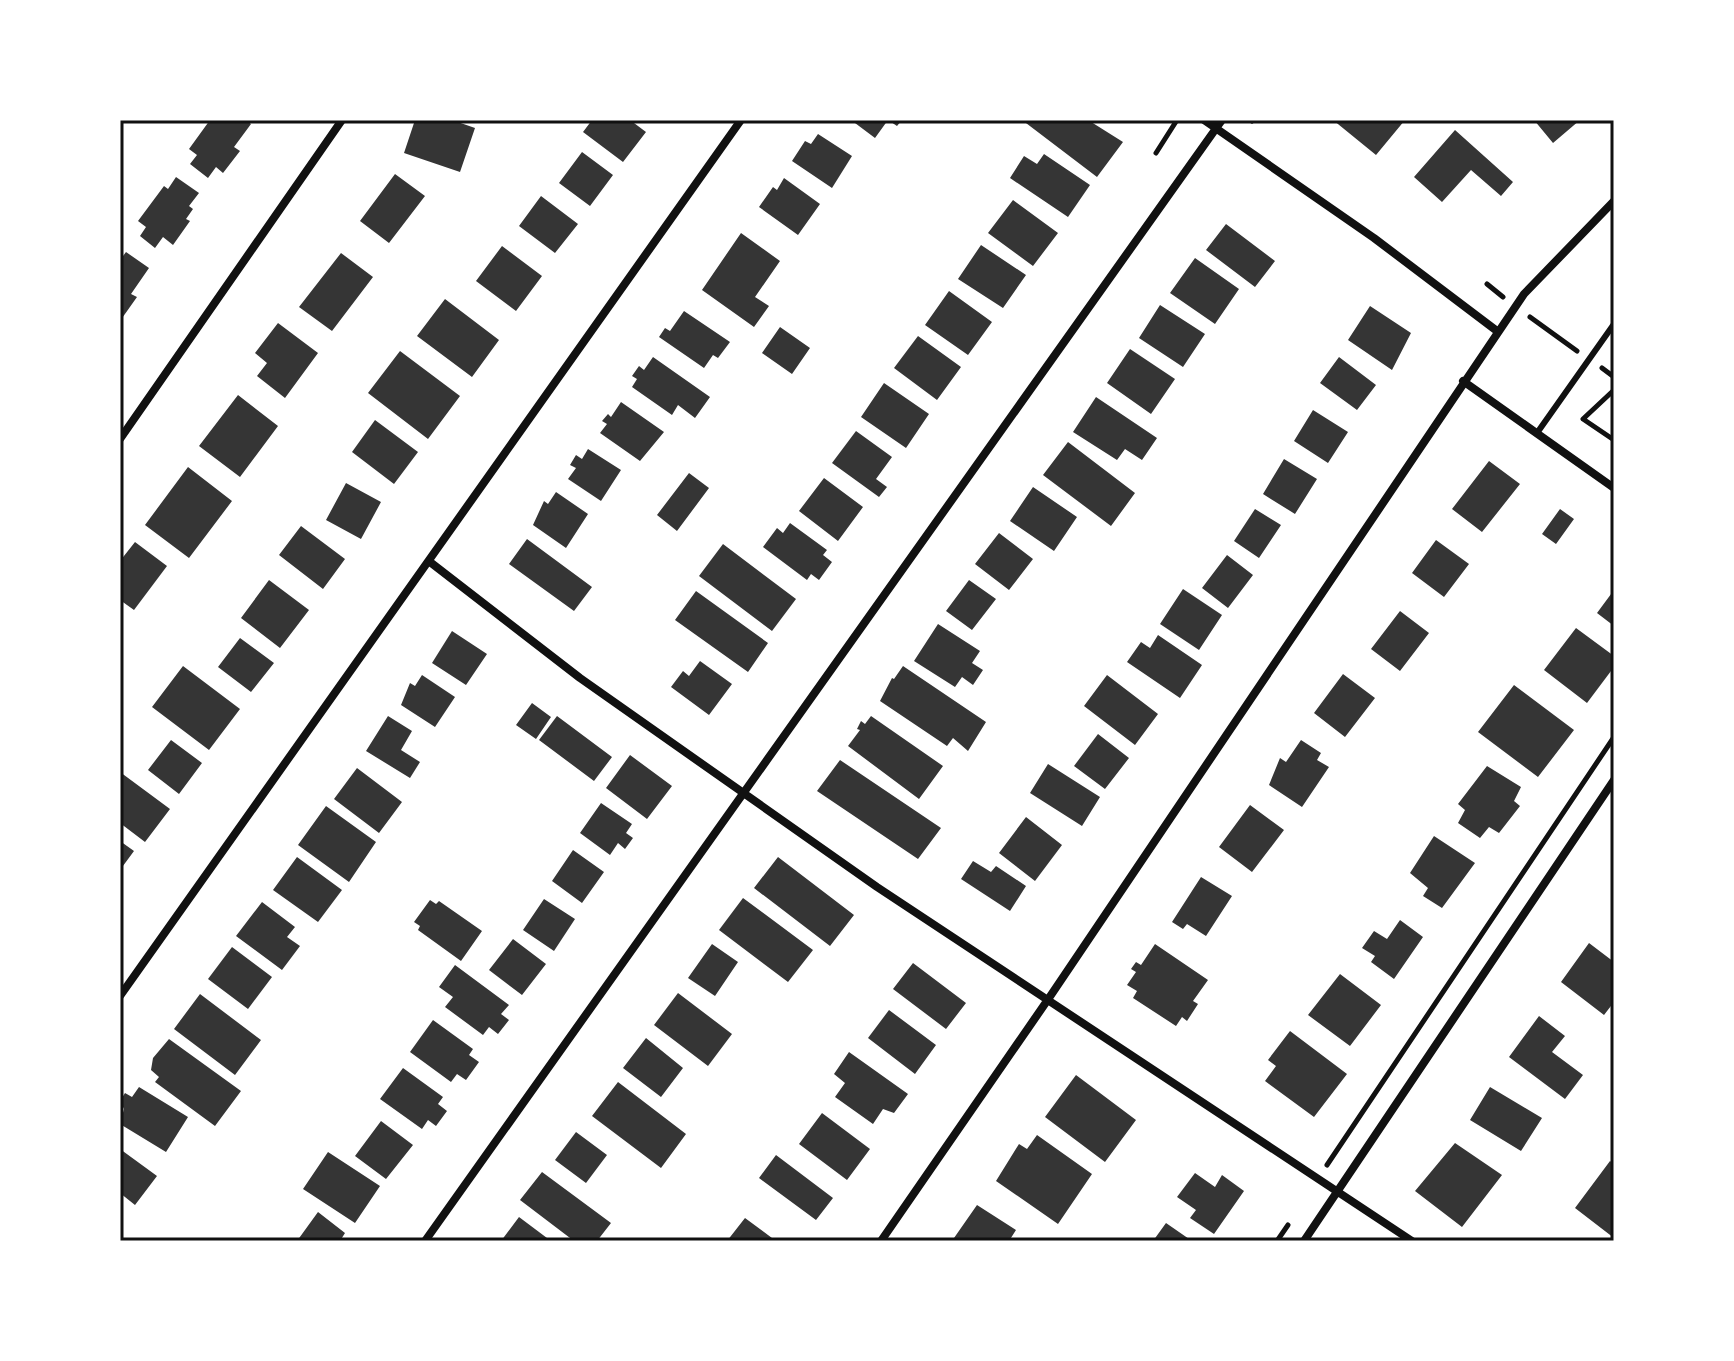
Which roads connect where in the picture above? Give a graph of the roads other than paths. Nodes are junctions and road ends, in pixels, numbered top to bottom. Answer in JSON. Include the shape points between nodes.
{"nodes":[{"id":1,"x":342,"y":120,"type":"edge"},
{"id":2,"x":741,"y":120,"type":"edge"},
{"id":3,"x":1204,"y":120,"type":"edge"},
{"id":4,"x":1222,"y":120,"type":"edge"},
{"id":5,"x":1216,"y":129,"type":"junction"},
{"id":6,"x":1614,"y":201,"type":"edge"},
{"id":7,"x":1614,"y":324,"type":"edge"},
{"id":8,"x":1497,"y":331,"type":"junction"},
{"id":9,"x":1463,"y":381,"type":"junction"},
{"id":10,"x":1537,"y":433,"type":"junction"},
{"id":11,"x":120,"y":439,"type":"edge"},
{"id":12,"x":1614,"y":488,"type":"edge"},
{"id":13,"x":430,"y":562,"type":"junction"},
{"id":14,"x":1614,"y":780,"type":"edge"},
{"id":15,"x":745,"y":792,"type":"junction"},
{"id":16,"x":120,"y":996,"type":"edge"},
{"id":17,"x":1049,"y":998,"type":"junction"},
{"id":18,"x":1339,"y":1190,"type":"junction"},
{"id":19,"x":425,"y":1241,"type":"edge"},
{"id":20,"x":881,"y":1241,"type":"edge"},
{"id":21,"x":1304,"y":1241,"type":"edge"},
{"id":22,"x":1412,"y":1241,"type":"edge"}],
"edges":[{"from":1,"to":11,"type":"street"},
{"from":2,"to":13,"type":"street"},
{"from":3,"to":5,"type":"street"},
{"from":4,"to":5,"type":"street"},
{"from":5,"to":8,"type":"street"},
{"from":5,"to":15,"type":"street"},
{"from":6,"to":8,"type":"street","via":[[1524,294]]},
{"from":7,"to":10,"type":"lane"},
{"from":8,"to":9,"type":"street"},
{"from":9,"to":10,"type":"street"},
{"from":9,"to":17,"type":"street"},
{"from":10,"to":12,"type":"street"},
{"from":13,"to":15,"type":"street","via":[[580,678]]},
{"from":13,"to":16,"type":"street"},
{"from":14,"to":18,"type":"street"},
{"from":15,"to":17,"type":"street","via":[[877,887]]},
{"from":15,"to":19,"type":"street"},
{"from":17,"to":18,"type":"street"},
{"from":17,"to":20,"type":"street"},
{"from":18,"to":21,"type":"street"},
{"from":18,"to":22,"type":"street"}]}
